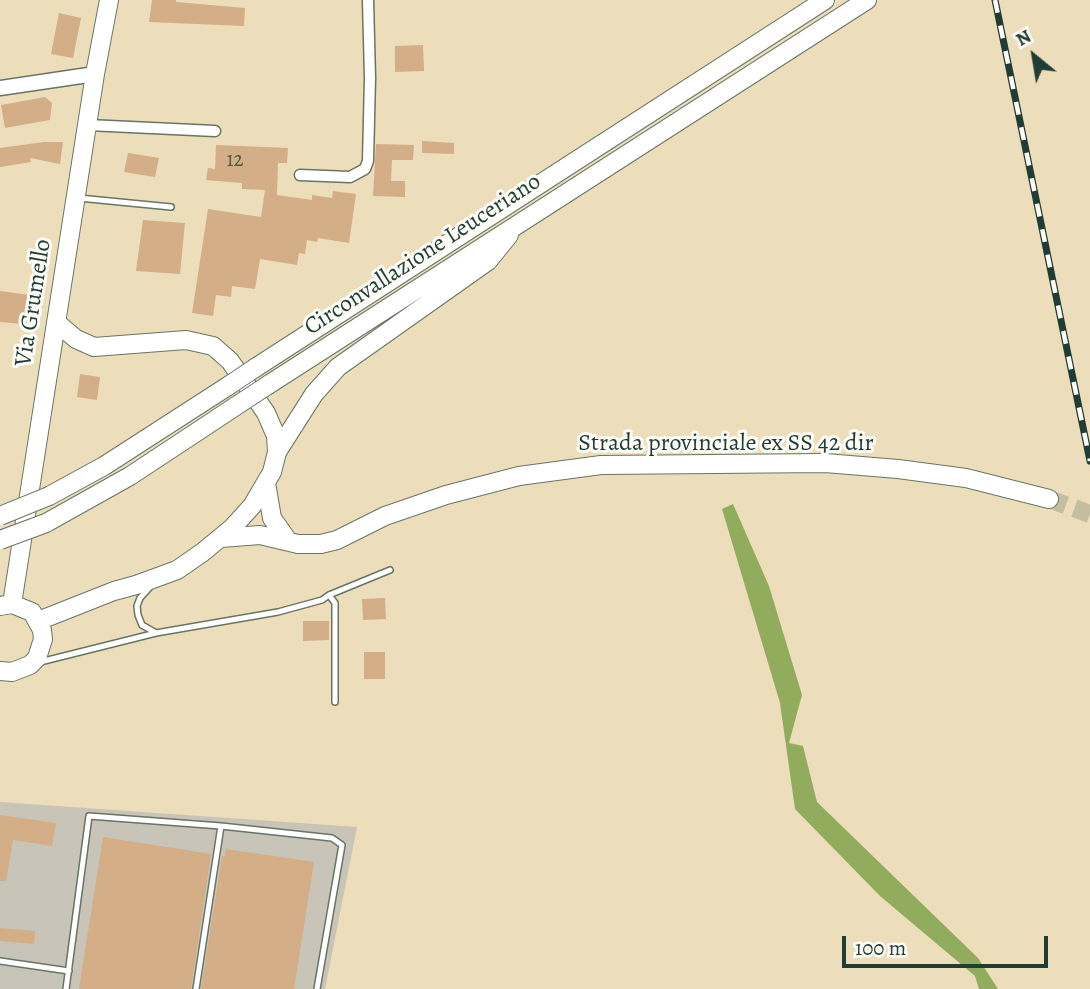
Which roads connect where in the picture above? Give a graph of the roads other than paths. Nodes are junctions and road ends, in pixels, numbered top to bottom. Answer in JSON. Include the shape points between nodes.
{"nodes":[{"id":1,"x":108,"y":0,"type":"edge"},
{"id":2,"x":368,"y":0,"type":"edge"},
{"id":3,"x":804,"y":0,"type":"edge"},
{"id":4,"x":825,"y":0,"type":"edge"},
{"id":5,"x":867,"y":0,"type":"edge"},
{"id":6,"x":792,"y":21,"type":"junction"},
{"id":7,"x":95,"y":74,"type":"junction"},
{"id":8,"x":0,"y":88,"type":"edge"},
{"id":9,"x":88,"y":125,"type":"junction"},
{"id":10,"x":215,"y":131,"type":"dead end"},
{"id":11,"x":300,"y":174,"type":"dead end"},
{"id":12,"x":76,"y":198,"type":"junction"},
{"id":13,"x":171,"y":207,"type":"dead end"},
{"id":14,"x":520,"y":221,"type":"junction"},
{"id":15,"x":56,"y":322,"type":"junction"},
{"id":16,"x":277,"y":452,"type":"junction"},
{"id":17,"x":266,"y":483,"type":"junction"},
{"id":18,"x":1049,"y":499,"type":"tunnel mouth"},
{"id":19,"x":0,"y":516,"type":"edge"},
{"id":20,"x":221,"y":538,"type":"junction"},
{"id":21,"x":0,"y":540,"type":"edge"},
{"id":22,"x":288,"y":541,"type":"junction"},
{"id":23,"x":390,"y":570,"type":"dead end"},
{"id":24,"x":160,"y":576,"type":"junction"},
{"id":25,"x":330,"y":595,"type":"junction"},
{"id":26,"x":6,"y":605,"type":"edge"},
{"id":27,"x":38,"y":621,"type":"junction"},
{"id":28,"x":156,"y":634,"type":"junction"},
{"id":29,"x":30,"y":665,"type":"junction"},
{"id":30,"x":1,"y":673,"type":"edge"},
{"id":31,"x":335,"y":702,"type":"dead end"},
{"id":32,"x":221,"y":826,"type":"junction"},
{"id":33,"x":0,"y":961,"type":"edge"},
{"id":34,"x":69,"y":971,"type":"junction"},
{"id":35,"x":66,"y":989,"type":"edge"},
{"id":36,"x":196,"y":989,"type":"edge"},
{"id":37,"x":317,"y":989,"type":"edge"}],
"edges":[{"from":1,"to":7,"type":"main road","name":"Via Grumello"},
{"from":2,"to":11,"type":"street","via":[[365,169],[350,177]]},
{"from":3,"to":6,"type":"main road"},
{"from":4,"to":6,"type":"main road","name":"Circonvallazione Leuceriano"},
{"from":5,"to":14,"type":"main road","name":"Circonvallazione Leuceriano"},
{"from":6,"to":19,"type":"main road","name":"Circonvallazione Leuceriano","bridge":true,"via":[[104,466]]},
{"from":7,"to":8,"type":"street"},
{"from":7,"to":9,"type":"main road","name":"Via Grumello"},
{"from":9,"to":10,"type":"street"},
{"from":9,"to":12,"type":"main road","name":"Via Grumello"},
{"from":12,"to":13,"type":"lane"},
{"from":12,"to":15,"type":"main road","name":"Via Grumello"},
{"from":14,"to":16,"type":"main road","via":[[488,261],[338,367],[314,394]]},
{"from":14,"to":21,"type":"main road","name":"Circonvallazione Leuceriano","bridge":true,"via":[[130,476],[46,523]]},
{"from":15,"to":16,"type":"main road","via":[[94,347],[186,340],[213,346],[230,361],[266,412]]},
{"from":15,"to":26,"type":"main road","name":"Via Grumello","via":[[21,541]]},
{"from":16,"to":17,"type":"main road"},
{"from":17,"to":20,"type":"main road","via":[[247,512]]},
{"from":17,"to":22,"type":"main road","via":[[272,518]]},
{"from":18,"to":22,"type":"main road","name":"Strada provinciale ex SS 42 dir","via":[[966,478],[862,466],[601,465],[519,477],[446,495],[321,544]]},
{"from":20,"to":22,"type":"main road","name":"Strada provinciale ex SS 42 dir","via":[[260,535]]},
{"from":20,"to":24,"type":"main road","via":[[177,570]]},
{"from":23,"to":25,"type":"lane"},
{"from":24,"to":27,"type":"main road"},
{"from":24,"to":28,"type":"lane","via":[[137,607],[142,625]]},
{"from":25,"to":28,"type":"lane","via":[[278,612]]},
{"from":25,"to":31,"type":"lane","via":[[335,603]]},
{"from":26,"to":27,"type":"main road","via":[[23,607]]},
{"from":27,"to":29,"type":"main road","via":[[43,639]]},
{"from":28,"to":29,"type":"lane"},
{"from":29,"to":30,"type":"main road"},
{"from":32,"to":34,"type":"lane","via":[[89,816]]},
{"from":32,"to":36,"type":"lane"},
{"from":32,"to":37,"type":"lane","via":[[332,838],[342,845]]},
{"from":33,"to":34,"type":"lane"},
{"from":34,"to":35,"type":"lane"}]}
